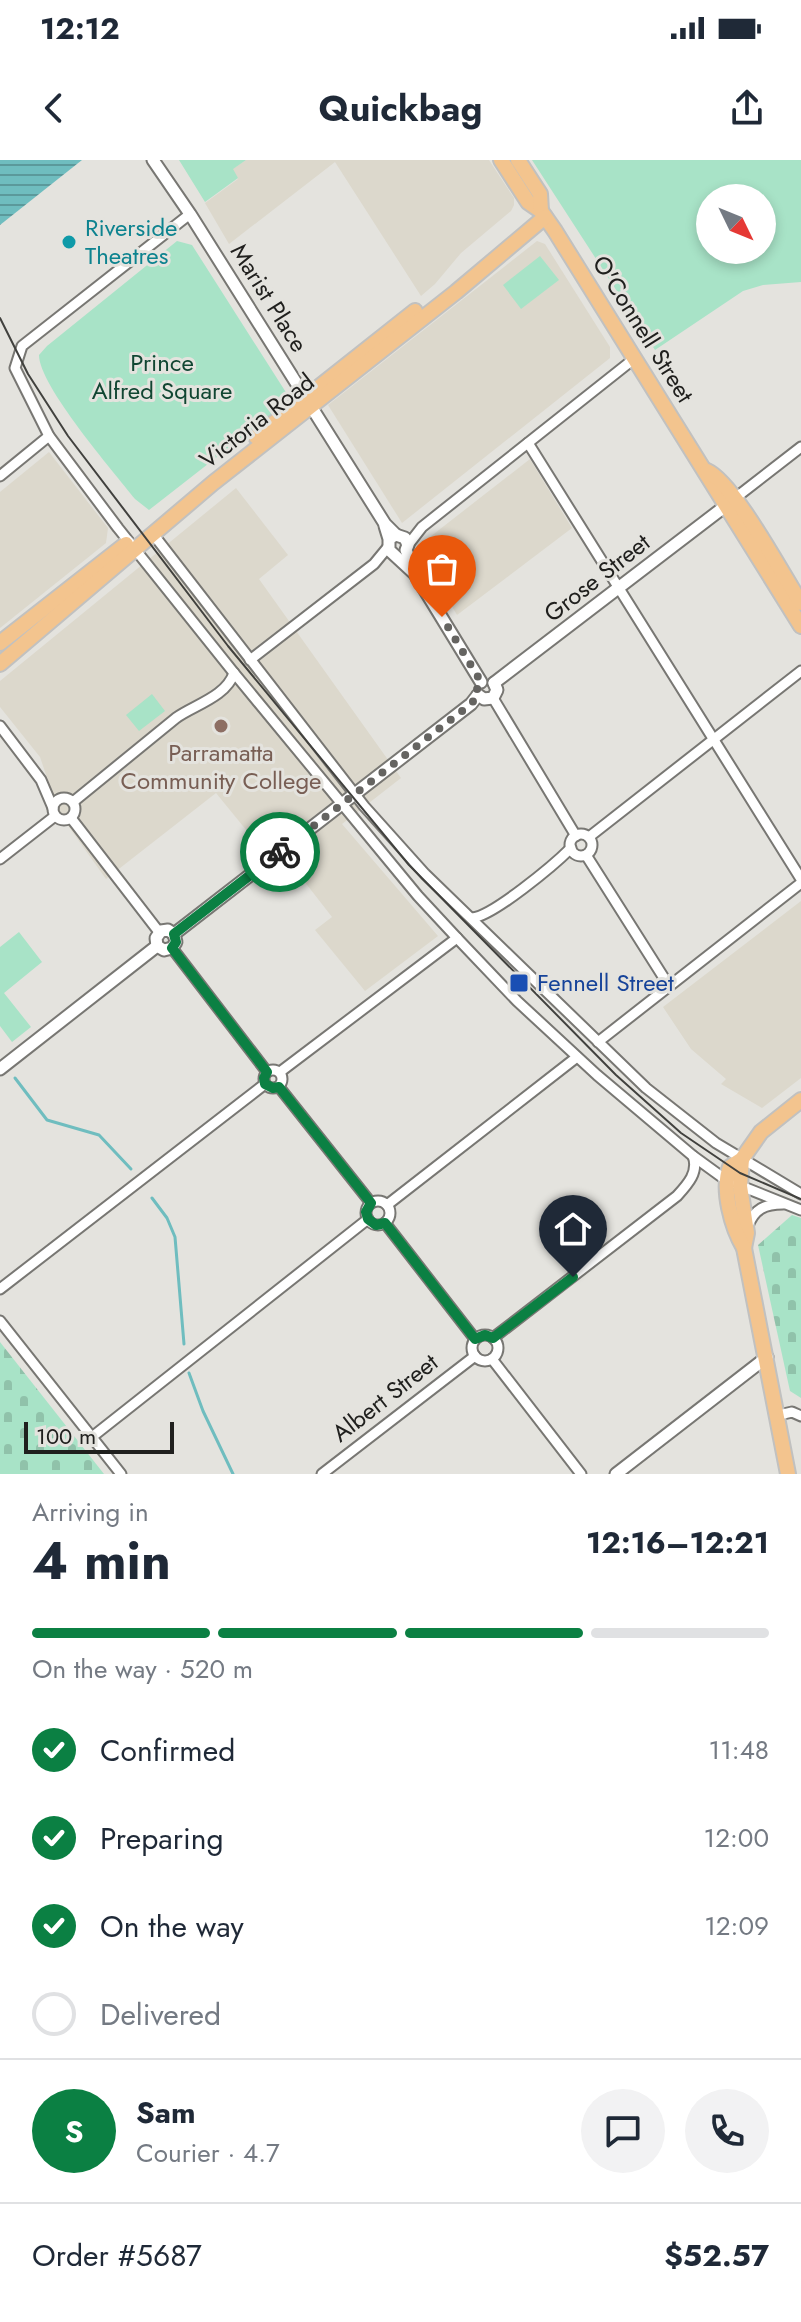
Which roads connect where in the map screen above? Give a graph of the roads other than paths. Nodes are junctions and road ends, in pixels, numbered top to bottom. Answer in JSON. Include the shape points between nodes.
{"nodes":[{"id":1,"x":153,"y":160,"type":"edge"},
{"id":2,"x":501,"y":160,"type":"edge"},
{"id":3,"x":518,"y":160,"type":"edge"},
{"id":4,"x":190,"y":214,"type":"junction"},
{"id":5,"x":543,"y":214,"type":"junction"},
{"id":6,"x":635,"y":358,"type":"junction"},
{"id":7,"x":309,"y":401,"type":"junction"},
{"id":8,"x":49,"y":436,"type":"junction"},
{"id":9,"x":528,"y":443,"type":"junction"},
{"id":10,"x":801,"y":447,"type":"edge"},
{"id":11,"x":0,"y":476,"type":"edge"},
{"id":12,"x":730,"y":503,"type":"junction"},
{"id":13,"x":153,"y":534,"type":"junction"},
{"id":14,"x":132,"y":545,"type":"junction"},
{"id":15,"x":397,"y":545,"type":"junction"},
{"id":16,"x":619,"y":588,"type":"junction"},
{"id":17,"x":801,"y":603,"type":"edge"},
{"id":18,"x":801,"y":626,"type":"edge"},
{"id":19,"x":0,"y":643,"type":"edge"},
{"id":20,"x":250,"y":660,"type":"junction"},
{"id":21,"x":0,"y":664,"type":"edge"},
{"id":22,"x":801,"y":671,"type":"edge"},
{"id":23,"x":234,"y":673,"type":"junction"},
{"id":24,"x":481,"y":682,"type":"junction"},
{"id":25,"x":494,"y":683,"type":"junction"},
{"id":26,"x":478,"y":695,"type":"junction"},
{"id":27,"x":493,"y":698,"type":"junction"},
{"id":28,"x":0,"y":726,"type":"edge"},
{"id":29,"x":714,"y":738,"type":"junction"},
{"id":30,"x":41,"y":780,"type":"junction"},
{"id":31,"x":354,"y":794,"type":"junction"},
{"id":32,"x":63,"y":798,"type":"junction"},
{"id":33,"x":73,"y":802,"type":"junction"},
{"id":34,"x":342,"y":804,"type":"junction"},
{"id":35,"x":54,"y":812,"type":"junction"},
{"id":36,"x":71,"y":818,"type":"junction"},
{"id":37,"x":576,"y":836,"type":"junction"},
{"id":38,"x":589,"y":837,"type":"junction"},
{"id":39,"x":571,"y":848,"type":"junction"},
{"id":40,"x":586,"y":855,"type":"junction"},
{"id":41,"x":0,"y":859,"type":"edge"},
{"id":42,"x":801,"y":881,"type":"edge"},
{"id":43,"x":472,"y":918,"type":"junction"},
{"id":44,"x":159,"y":932,"type":"junction"},
{"id":45,"x":174,"y":934,"type":"junction"},
{"id":46,"x":457,"y":938,"type":"junction"},
{"id":47,"x":157,"y":946,"type":"junction"},
{"id":48,"x":172,"y":948,"type":"junction"},
{"id":49,"x":669,"y":986,"type":"junction"},
{"id":50,"x":598,"y":1042,"type":"junction"},
{"id":51,"x":577,"y":1057,"type":"junction"},
{"id":52,"x":0,"y":1069,"type":"edge"},
{"id":53,"x":267,"y":1072,"type":"junction"},
{"id":54,"x":280,"y":1072,"type":"junction"},
{"id":55,"x":265,"y":1084,"type":"junction"},
{"id":56,"x":279,"y":1087,"type":"junction"},
{"id":57,"x":801,"y":1100,"type":"edge"},
{"id":58,"x":693,"y":1156,"type":"junction"},
{"id":59,"x":742,"y":1159,"type":"junction"},
{"id":60,"x":733,"y":1183,"type":"junction"},
{"id":61,"x":801,"y":1194,"type":"edge"},
{"id":62,"x":371,"y":1203,"type":"junction"},
{"id":63,"x":786,"y":1204,"type":"junction"},
{"id":64,"x":387,"y":1205,"type":"junction"},
{"id":65,"x":801,"y":1210,"type":"edge"},
{"id":66,"x":368,"y":1219,"type":"junction"},
{"id":67,"x":385,"y":1223,"type":"junction"},
{"id":68,"x":745,"y":1240,"type":"junction"},
{"id":69,"x":0,"y":1289,"type":"edge"},
{"id":70,"x":0,"y":1321,"type":"edge"},
{"id":71,"x":493,"y":1338,"type":"junction"},
{"id":72,"x":475,"y":1339,"type":"junction"},
{"id":73,"x":475,"y":1356,"type":"junction"},
{"id":74,"x":767,"y":1357,"type":"junction"},
{"id":75,"x":492,"y":1359,"type":"junction"},
{"id":76,"x":779,"y":1415,"type":"junction"},
{"id":77,"x":801,"y":1416,"type":"edge"},
{"id":78,"x":92,"y":1437,"type":"junction"},
{"id":79,"x":121,"y":1474,"type":"edge"},
{"id":80,"x":322,"y":1474,"type":"edge"},
{"id":81,"x":581,"y":1474,"type":"edge"},
{"id":82,"x":616,"y":1474,"type":"edge"},
{"id":83,"x":788,"y":1474,"type":"edge"}],
"edges":[{"from":1,"to":4,"type":"street","name":"Marist Place"},
{"from":2,"to":5,"type":"main road","name":"O'Connell Street","via":[[528,202]]},
{"from":3,"to":5,"type":"main road","name":"O'Connell Street","via":[[540,194]]},
{"from":4,"to":7,"type":"street","name":"Marist Place"},
{"from":4,"to":8,"type":"street","via":[[22,346],[15,368]]},
{"from":5,"to":6,"type":"main road","name":"O'Connell Street"},
{"from":5,"to":7,"type":"main road","name":"Victoria Road"},
{"from":6,"to":9,"type":"street"},
{"from":6,"to":12,"type":"main road","name":"O'Connell Street","via":[[707,471],[708,481]]},
{"from":7,"to":13,"type":"main road","name":"Victoria Road"},
{"from":7,"to":14,"type":"main road","name":"Victoria Road"},
{"from":7,"to":15,"type":"street","name":"Marist Place"},
{"from":8,"to":11,"type":"street"},
{"from":8,"to":14,"type":"street"},
{"from":9,"to":15,"type":"street"},
{"from":9,"to":16,"type":"street"},
{"from":10,"to":12,"type":"street"},
{"from":12,"to":16,"type":"street","name":"Grose Street"},
{"from":12,"to":17,"type":"main road","name":"O'Connell Street"},
{"from":12,"to":18,"type":"main road","name":"O'Connell Street"},
{"from":13,"to":14,"type":"main road","name":"Victoria Road"},
{"from":13,"to":20,"type":"street"},
{"from":14,"to":19,"type":"main road","name":"Victoria Road"},
{"from":14,"to":21,"type":"main road","name":"Victoria Road"},
{"from":14,"to":23,"type":"street"},
{"from":15,"to":20,"type":"street"},
{"from":15,"to":24,"type":"street"},
{"from":16,"to":25,"type":"street","name":"Grose Street"},
{"from":16,"to":29,"type":"street"},
{"from":20,"to":31,"type":"street"},
{"from":22,"to":29,"type":"street"},
{"from":23,"to":33,"type":"street","via":[[229,684],[190,708]]},
{"from":23,"to":34,"type":"street"},
{"from":24,"to":25,"type":"street"},
{"from":24,"to":26,"type":"street"},
{"from":25,"to":27,"type":"street"},
{"from":26,"to":27,"type":"street"},
{"from":26,"to":31,"type":"street"},
{"from":27,"to":37,"type":"street"},
{"from":28,"to":30,"type":"street"},
{"from":29,"to":38,"type":"street"},
{"from":29,"to":42,"type":"street"},
{"from":30,"to":32,"type":"street"},
{"from":30,"to":35,"type":"street"},
{"from":31,"to":34,"type":"street"},
{"from":31,"to":43,"type":"street"},
{"from":32,"to":33,"type":"street"},
{"from":32,"to":35,"type":"street","via":[[56,801]]},
{"from":33,"to":36,"type":"street"},
{"from":34,"to":45,"type":"street"},
{"from":34,"to":46,"type":"street"},
{"from":35,"to":36,"type":"street","via":[[61,819]]},
{"from":35,"to":41,"type":"street"},
{"from":36,"to":44,"type":"street"},
{"from":37,"to":38,"type":"street"},
{"from":37,"to":39,"type":"street"},
{"from":38,"to":40,"type":"street","via":[[592,847]]},
{"from":39,"to":40,"type":"street","via":[[575,855]]},
{"from":39,"to":43,"type":"street","via":[[505,900]]},
{"from":40,"to":49,"type":"street"},
{"from":42,"to":49,"type":"street"},
{"from":43,"to":50,"type":"street"},
{"from":44,"to":45,"type":"street"},
{"from":44,"to":47,"type":"street"},
{"from":45,"to":48,"type":"street"},
{"from":46,"to":51,"type":"street"},
{"from":46,"to":54,"type":"street"},
{"from":47,"to":48,"type":"street"},
{"from":47,"to":52,"type":"street"},
{"from":48,"to":53,"type":"street"},
{"from":49,"to":50,"type":"street"},
{"from":50,"to":59,"type":"street","via":[[646,1088]]},
{"from":51,"to":58,"type":"street"},
{"from":51,"to":64,"type":"street"},
{"from":53,"to":54,"type":"street"},
{"from":53,"to":55,"type":"street"},
{"from":54,"to":56,"type":"street"},
{"from":55,"to":56,"type":"street"},
{"from":55,"to":69,"type":"street"},
{"from":56,"to":62,"type":"street"},
{"from":57,"to":59,"type":"main road","via":[[761,1132]]},
{"from":58,"to":60,"type":"street"},
{"from":58,"to":71,"type":"street","via":[[693,1175],[670,1202]]},
{"from":59,"to":60,"type":"main road"},
{"from":59,"to":61,"type":"street"},
{"from":60,"to":63,"type":"street"},
{"from":60,"to":68,"type":"main road","via":[[737,1236]]},
{"from":62,"to":64,"type":"street"},
{"from":62,"to":66,"type":"street"},
{"from":63,"to":65,"type":"street"},
{"from":63,"to":68,"type":"street","via":[[756,1211]]},
{"from":64,"to":67,"type":"street","via":[[391,1213]]},
{"from":66,"to":67,"type":"street","via":[[376,1225]]},
{"from":66,"to":78,"type":"street"},
{"from":67,"to":72,"type":"street"},
{"from":68,"to":74,"type":"main road"},
{"from":70,"to":78,"type":"street"},
{"from":71,"to":72,"type":"street"},
{"from":71,"to":75,"type":"street","via":[[498,1350]]},
{"from":72,"to":73,"type":"street"},
{"from":73,"to":75,"type":"street"},
{"from":73,"to":80,"type":"street","name":"Albert Street"},
{"from":74,"to":76,"type":"main road"},
{"from":74,"to":82,"type":"street"},
{"from":75,"to":81,"type":"street"},
{"from":76,"to":77,"type":"street"},
{"from":76,"to":83,"type":"main road"},
{"from":78,"to":79,"type":"street"}]}
